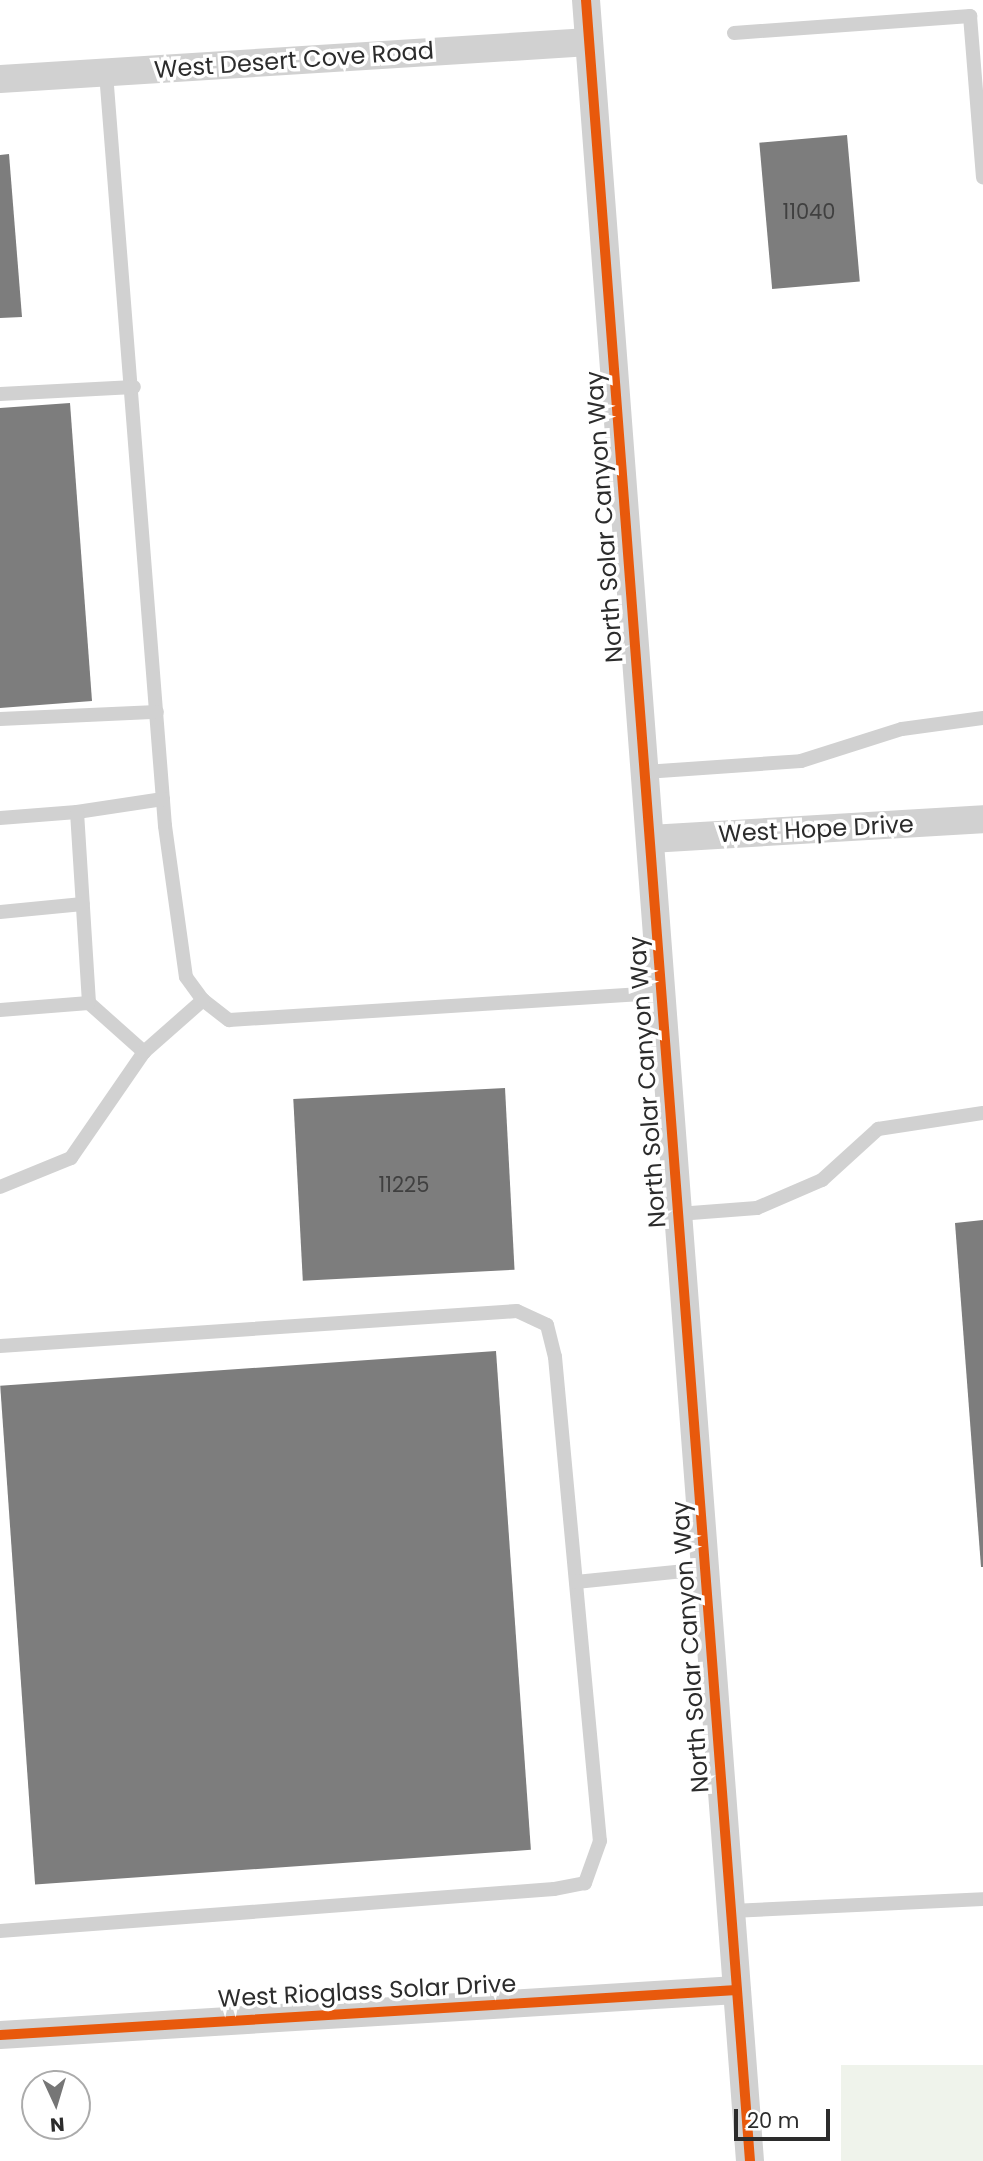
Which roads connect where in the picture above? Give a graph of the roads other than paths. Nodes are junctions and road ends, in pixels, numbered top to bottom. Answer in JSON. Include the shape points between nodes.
{"nodes":[{"id":1,"x":586,"y":0,"type":"edge"},
{"id":2,"x":734,"y":33,"type":"dead end"},
{"id":3,"x":589,"y":41,"type":"junction"},
{"id":4,"x":106,"y":73,"type":"junction"},
{"id":5,"x":0,"y":79,"type":"edge"},
{"id":6,"x":983,"y":177,"type":"edge"},
{"id":7,"x":134,"y":387,"type":"junction"},
{"id":8,"x":0,"y":394,"type":"edge"},
{"id":9,"x":157,"y":712,"type":"junction"},
{"id":10,"x":983,"y":718,"type":"edge"},
{"id":11,"x":0,"y":719,"type":"edge"},
{"id":12,"x":645,"y":772,"type":"junction"},
{"id":13,"x":163,"y":799,"type":"junction"},
{"id":14,"x":77,"y":812,"type":"junction"},
{"id":15,"x":0,"y":818,"type":"edge"},
{"id":16,"x":983,"y":819,"type":"edge"},
{"id":17,"x":650,"y":839,"type":"junction"},
{"id":18,"x":83,"y":904,"type":"junction"},
{"id":19,"x":0,"y":912,"type":"edge"},
{"id":20,"x":662,"y":993,"type":"junction"},
{"id":21,"x":203,"y":1000,"type":"junction"},
{"id":22,"x":89,"y":1003,"type":"junction"},
{"id":23,"x":0,"y":1010,"type":"edge"},
{"id":24,"x":144,"y":1052,"type":"junction"},
{"id":25,"x":983,"y":1113,"type":"edge"},
{"id":26,"x":0,"y":1187,"type":"edge"},
{"id":27,"x":678,"y":1214,"type":"junction"},
{"id":28,"x":0,"y":1346,"type":"edge"},
{"id":29,"x":705,"y":1569,"type":"junction"},
{"id":30,"x":576,"y":1582,"type":"junction"},
{"id":31,"x":983,"y":1899,"type":"edge"},
{"id":32,"x":731,"y":1911,"type":"junction"},
{"id":33,"x":0,"y":1931,"type":"edge"},
{"id":34,"x":737,"y":1990,"type":"junction"},
{"id":35,"x":0,"y":2035,"type":"edge"},
{"id":36,"x":750,"y":2161,"type":"edge"}],
"edges":[{"from":1,"to":3,"type":"street","name":"North Solar Canyon Way"},
{"from":2,"to":6,"type":"lane","via":[[970,16]]},
{"from":3,"to":4,"type":"street","name":"West Desert Cove Road"},
{"from":3,"to":12,"type":"street","name":"North Solar Canyon Way"},
{"from":4,"to":5,"type":"street","name":"West Desert Cove Road"},
{"from":4,"to":7,"type":"lane"},
{"from":7,"to":8,"type":"lane"},
{"from":7,"to":9,"type":"lane"},
{"from":9,"to":11,"type":"lane"},
{"from":9,"to":13,"type":"lane"},
{"from":10,"to":12,"type":"lane","via":[[902,729],[801,761]]},
{"from":12,"to":17,"type":"street","name":"North Solar Canyon Way"},
{"from":13,"to":14,"type":"lane"},
{"from":13,"to":21,"type":"lane","via":[[186,977]]},
{"from":14,"to":15,"type":"lane"},
{"from":14,"to":18,"type":"lane"},
{"from":16,"to":17,"type":"street","name":"West Hope Drive"},
{"from":17,"to":20,"type":"street","name":"North Solar Canyon Way"},
{"from":18,"to":19,"type":"lane"},
{"from":18,"to":22,"type":"lane"},
{"from":20,"to":21,"type":"lane","via":[[229,1020]]},
{"from":20,"to":27,"type":"street","name":"North Solar Canyon Way"},
{"from":21,"to":24,"type":"lane"},
{"from":22,"to":23,"type":"lane"},
{"from":22,"to":24,"type":"lane"},
{"from":24,"to":26,"type":"lane","via":[[71,1158]]},
{"from":25,"to":27,"type":"lane","via":[[878,1129],[822,1180],[757,1208]]},
{"from":27,"to":29,"type":"street","name":"North Solar Canyon Way"},
{"from":28,"to":30,"type":"lane","via":[[517,1311],[547,1325],[555,1357]]},
{"from":29,"to":30,"type":"lane"},
{"from":29,"to":32,"type":"street","name":"North Solar Canyon Way"},
{"from":30,"to":33,"type":"lane","via":[[600,1840],[585,1882]]},
{"from":31,"to":32,"type":"lane"},
{"from":32,"to":34,"type":"street","name":"North Solar Canyon Way"},
{"from":34,"to":35,"type":"street","name":"West Rioglass Solar Drive"},
{"from":34,"to":36,"type":"street","name":"North Solar Canyon Way"}]}
